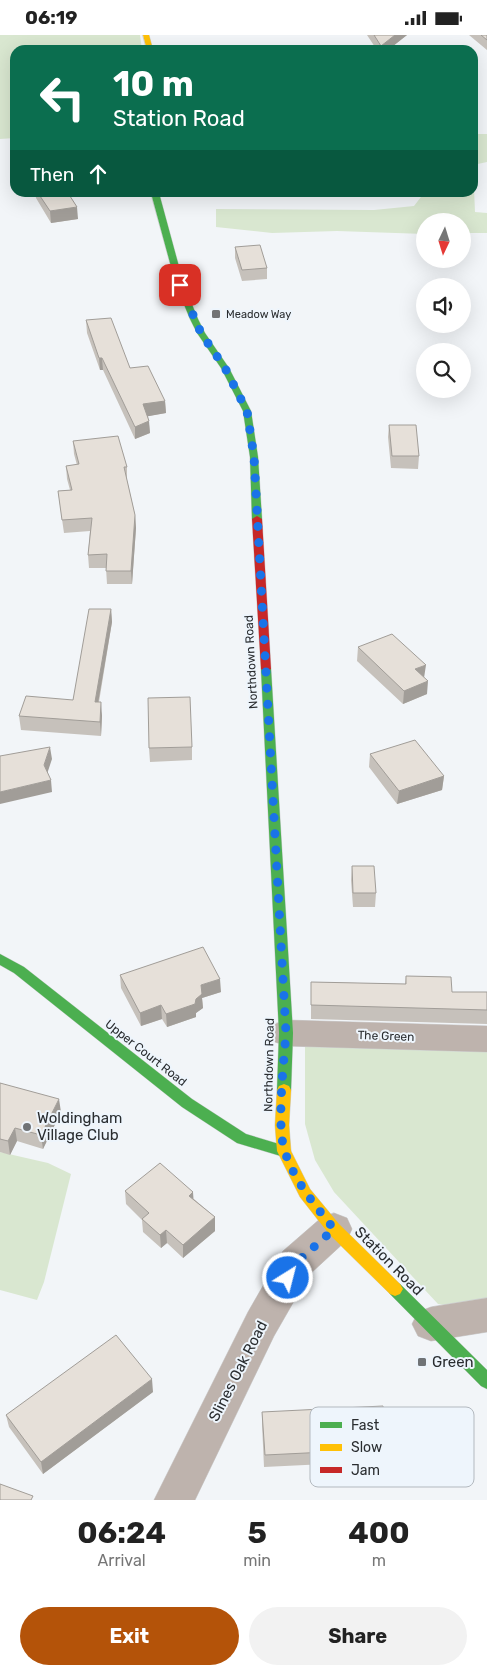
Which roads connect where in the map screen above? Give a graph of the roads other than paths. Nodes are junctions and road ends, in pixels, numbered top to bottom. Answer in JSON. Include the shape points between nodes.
{"nodes":[{"id":1,"x":157,"y":197,"type":"edge"},
{"id":2,"x":0,"y":959,"type":"edge"},
{"id":3,"x":286,"y":1033,"type":"junction"},
{"id":4,"x":487,"y":1039,"type":"edge"},
{"id":5,"x":284,"y":1151,"type":"junction"},
{"id":6,"x":334,"y":1229,"type":"junction"},
{"id":7,"x":487,"y":1315,"type":"edge"},
{"id":8,"x":430,"y":1324,"type":"junction"},
{"id":9,"x":487,"y":1381,"type":"edge"},
{"id":10,"x":174,"y":1500,"type":"edge"}],
"edges":[{"from":1,"to":3,"type":"street","name":"Northdown Road","via":[[180,285],[201,333],[225,368],[247,411],[252,439]]},
{"from":2,"to":5,"type":"street","name":"Upper Court Road","via":[[19,970],[186,1103],[242,1139]]},
{"from":3,"to":4,"type":"street","name":"The Green"},
{"from":3,"to":5,"type":"street","name":"Northdown Road"},
{"from":5,"to":6,"type":"street","name":"Station Road","via":[[305,1193]]},
{"from":6,"to":8,"type":"street","name":"Station Road"},
{"from":6,"to":10,"type":"street","name":"Slines Oak Road","via":[[296,1263],[261,1324]]},
{"from":7,"to":8,"type":"street"},
{"from":8,"to":9,"type":"street","name":"Station Road"}]}
